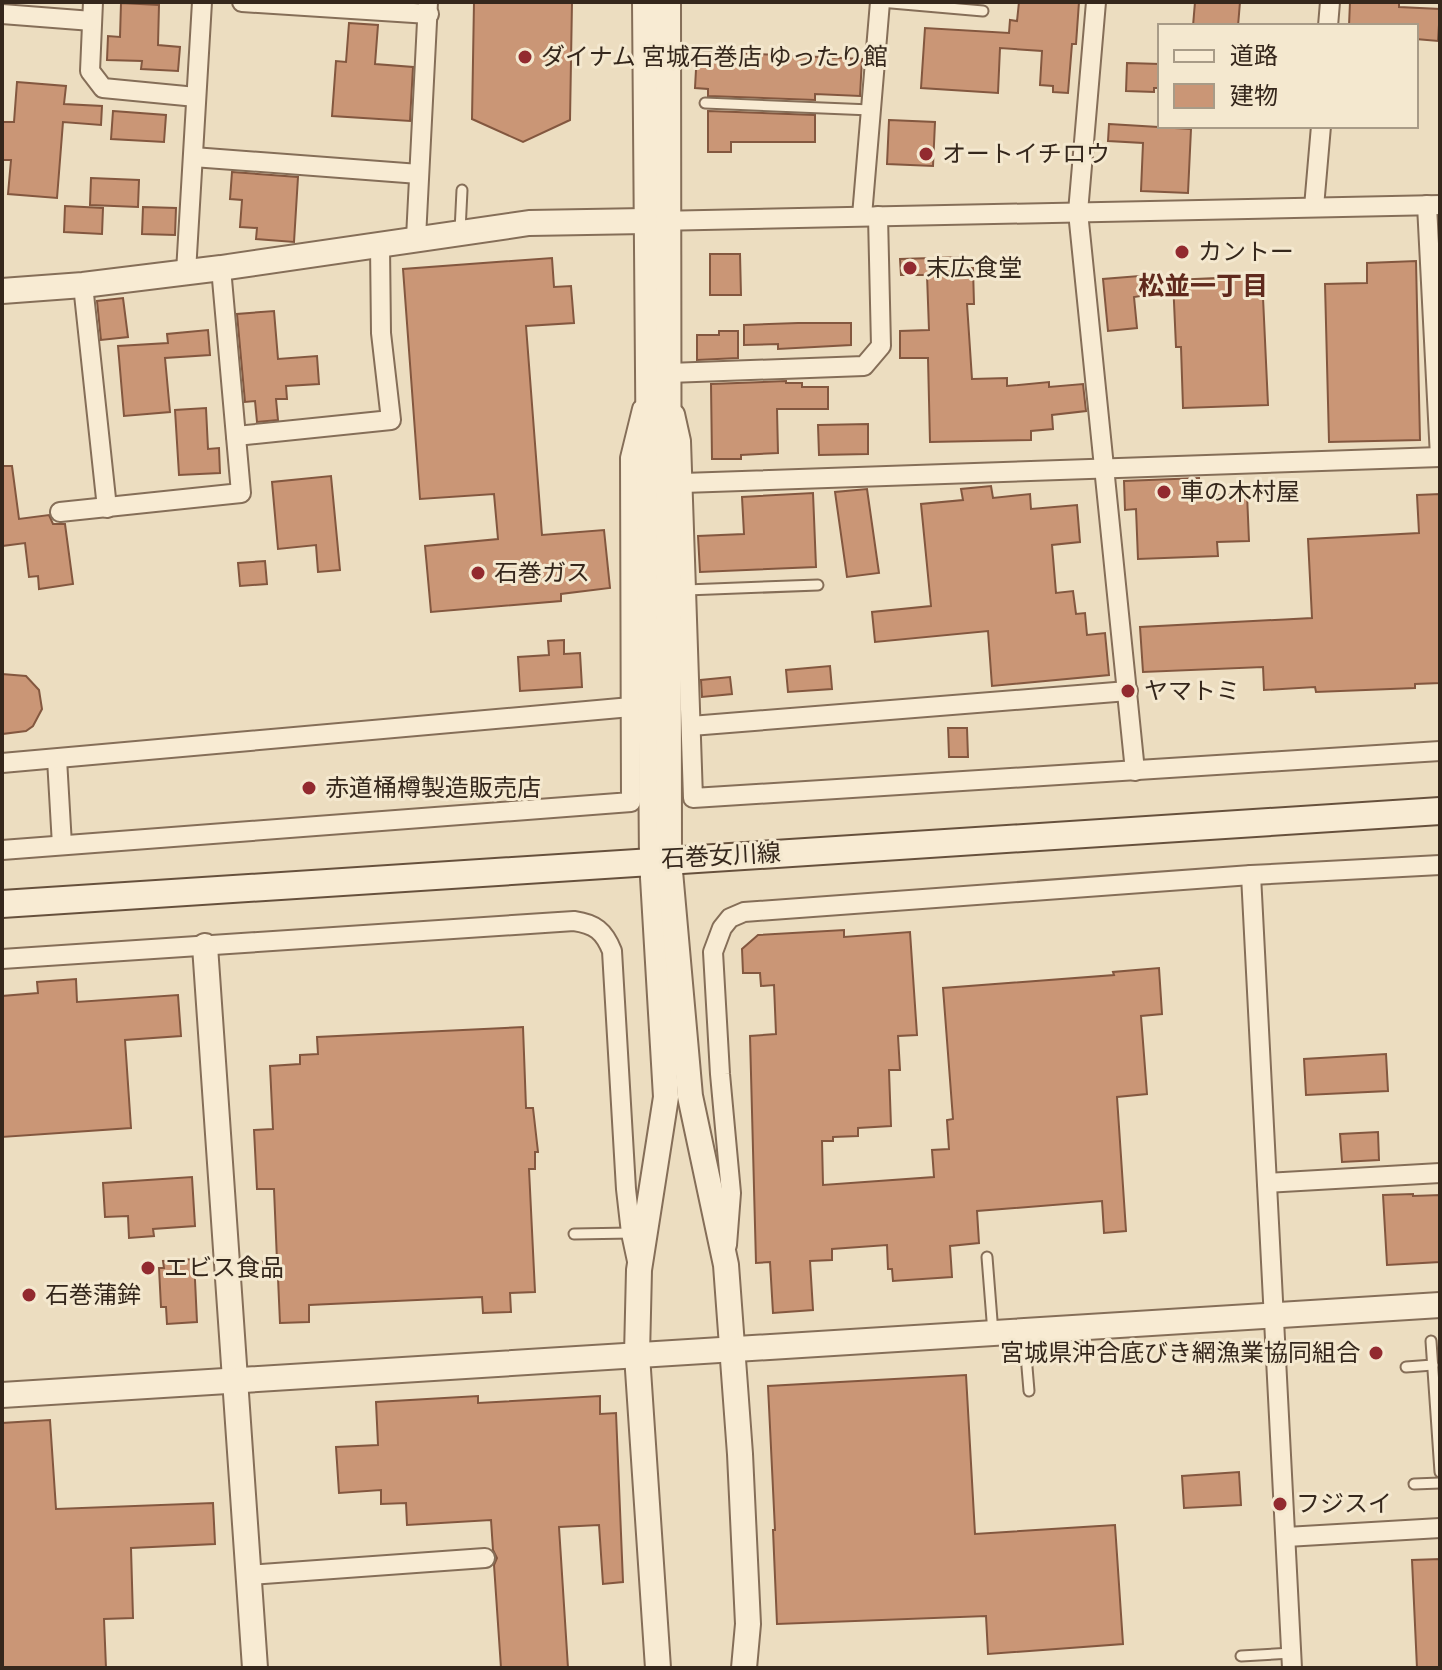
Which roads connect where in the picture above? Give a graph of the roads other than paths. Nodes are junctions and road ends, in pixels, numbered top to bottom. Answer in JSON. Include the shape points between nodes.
{"nodes":[{"id":1,"x":93,"y":2,"type":"edge"},
{"id":2,"x":202,"y":2,"type":"edge"},
{"id":3,"x":242,"y":2,"type":"edge"},
{"id":4,"x":880,"y":2,"type":"edge"},
{"id":5,"x":1096,"y":2,"type":"edge"},
{"id":6,"x":1330,"y":2,"type":"edge"},
{"id":7,"x":656,"y":6,"type":"edge"},
{"id":8,"x":428,"y":8,"type":"edge"},
{"id":9,"x":983,"y":11,"type":"dead end"},
{"id":10,"x":2,"y":14,"type":"edge"},
{"id":11,"x":92,"y":21,"type":"junction"},
{"id":12,"x":1328,"y":24,"type":"edge"},
{"id":13,"x":196,"y":97,"type":"junction"},
{"id":14,"x":705,"y":103,"type":"dead end"},
{"id":15,"x":871,"y":110,"type":"junction"},
{"id":16,"x":1321,"y":128,"type":"edge"},
{"id":17,"x":193,"y":157,"type":"junction"},
{"id":18,"x":419,"y":174,"type":"junction"},
{"id":19,"x":462,"y":190,"type":"dead end"},
{"id":20,"x":1434,"y":205,"type":"edge"},
{"id":21,"x":1314,"y":207,"type":"junction"},
{"id":22,"x":1078,"y":212,"type":"junction"},
{"id":23,"x":870,"y":216,"type":"junction"},
{"id":24,"x":657,"y":221,"type":"junction"},
{"id":25,"x":460,"y":231,"type":"junction"},
{"id":26,"x":416,"y":238,"type":"junction"},
{"id":27,"x":380,"y":246,"type":"junction"},
{"id":28,"x":221,"y":268,"type":"junction"},
{"id":29,"x":186,"y":272,"type":"junction"},
{"id":30,"x":83,"y":285,"type":"junction"},
{"id":31,"x":2,"y":291,"type":"edge"},
{"id":32,"x":662,"y":384,"type":"junction"},
{"id":33,"x":236,"y":436,"type":"junction"},
{"id":34,"x":1440,"y":457,"type":"edge"},
{"id":35,"x":1105,"y":470,"type":"junction"},
{"id":36,"x":683,"y":483,"type":"junction"},
{"id":37,"x":107,"y":508,"type":"junction"},
{"id":38,"x":60,"y":512,"type":"dead end"},
{"id":39,"x":818,"y":585,"type":"dead end"},
{"id":40,"x":686,"y":590,"type":"junction"},
{"id":41,"x":1128,"y":691,"type":"junction"},
{"id":42,"x":631,"y":707,"type":"junction"},
{"id":43,"x":691,"y":726,"type":"junction"},
{"id":44,"x":1440,"y":751,"type":"edge"},
{"id":45,"x":57,"y":759,"type":"junction"},
{"id":46,"x":2,"y":763,"type":"edge"},
{"id":47,"x":1135,"y":771,"type":"junction"},
{"id":48,"x":1440,"y":811,"type":"edge"},
{"id":49,"x":62,"y":845,"type":"junction"},
{"id":50,"x":2,"y":850,"type":"edge"},
{"id":51,"x":660,"y":860,"type":"junction"},
{"id":52,"x":1440,"y":865,"type":"edge"},
{"id":53,"x":1251,"y":875,"type":"junction"},
{"id":54,"x":2,"y":904,"type":"edge"},
{"id":55,"x":205,"y":946,"type":"junction"},
{"id":56,"x":2,"y":959,"type":"edge"},
{"id":57,"x":1440,"y":1173,"type":"edge"},
{"id":58,"x":1267,"y":1183,"type":"junction"},
{"id":59,"x":631,"y":1233,"type":"junction"},
{"id":60,"x":574,"y":1234,"type":"dead end"},
{"id":61,"x":987,"y":1257,"type":"dead end"},
{"id":62,"x":726,"y":1265,"type":"junction"},
{"id":63,"x":639,"y":1270,"type":"junction"},
{"id":64,"x":1440,"y":1305,"type":"edge"},
{"id":65,"x":1274,"y":1316,"type":"junction"},
{"id":66,"x":1024,"y":1331,"type":"junction"},
{"id":67,"x":993,"y":1333,"type":"junction"},
{"id":68,"x":1431,"y":1341,"type":"dead end"},
{"id":69,"x":733,"y":1349,"type":"junction"},
{"id":70,"x":637,"y":1355,"type":"junction"},
{"id":71,"x":1433,"y":1365,"type":"junction"},
{"id":72,"x":1406,"y":1367,"type":"dead end"},
{"id":73,"x":236,"y":1380,"type":"junction"},
{"id":74,"x":1029,"y":1391,"type":"dead end"},
{"id":75,"x":2,"y":1395,"type":"edge"},
{"id":76,"x":1440,"y":1472,"type":"edge"},
{"id":77,"x":1440,"y":1483,"type":"edge"},
{"id":78,"x":1414,"y":1484,"type":"dead end"},
{"id":79,"x":1440,"y":1528,"type":"edge"},
{"id":80,"x":1286,"y":1537,"type":"junction"},
{"id":81,"x":485,"y":1558,"type":"dead end"},
{"id":82,"x":249,"y":1575,"type":"junction"},
{"id":83,"x":748,"y":1624,"type":"junction"},
{"id":84,"x":1241,"y":1656,"type":"dead end"},
{"id":85,"x":1292,"y":1661,"type":"edge"},
{"id":86,"x":255,"y":1668,"type":"edge"},
{"id":87,"x":658,"y":1668,"type":"edge"},
{"id":88,"x":744,"y":1668,"type":"edge"},
{"id":89,"x":758,"y":1668,"type":"edge"}],
"edges":[{"from":1,"to":11,"type":"street"},
{"from":2,"to":13,"type":"street"},
{"from":3,"to":8,"type":"street"},
{"from":4,"to":9,"type":"lane"},
{"from":4,"to":15,"type":"street"},
{"from":5,"to":22,"type":"street"},
{"from":6,"to":12,"type":"street"},
{"from":7,"to":24,"type":"street"},
{"from":8,"to":18,"type":"street"},
{"from":10,"to":11,"type":"street"},
{"from":11,"to":13,"type":"street","via":[[90,71],[103,88]]},
{"from":13,"to":17,"type":"street"},
{"from":14,"to":15,"type":"lane"},
{"from":15,"to":23,"type":"street"},
{"from":16,"to":21,"type":"street"},
{"from":17,"to":18,"type":"street"},
{"from":17,"to":29,"type":"street"},
{"from":18,"to":26,"type":"street"},
{"from":19,"to":25,"type":"lane"},
{"from":20,"to":21,"type":"street"},
{"from":20,"to":34,"type":"street"},
{"from":21,"to":22,"type":"street"},
{"from":22,"to":23,"type":"street"},
{"from":22,"to":35,"type":"street"},
{"from":23,"to":24,"type":"street"},
{"from":23,"to":32,"type":"street","via":[[881,346],[864,366]]},
{"from":24,"to":25,"type":"street","via":[[529,223]]},
{"from":24,"to":32,"type":"street"},
{"from":25,"to":26,"type":"street"},
{"from":26,"to":27,"type":"street"},
{"from":27,"to":28,"type":"street"},
{"from":27,"to":33,"type":"street","via":[[381,333],[391,420]]},
{"from":28,"to":29,"type":"street"},
{"from":28,"to":33,"type":"street"},
{"from":29,"to":30,"type":"street"},
{"from":30,"to":31,"type":"street"},
{"from":30,"to":37,"type":"street"},
{"from":32,"to":36,"type":"street","via":[[681,441]]},
{"from":32,"to":42,"type":"street","via":[[630,458]]},
{"from":32,"to":51,"type":"street"},
{"from":33,"to":37,"type":"street","via":[[241,493]]},
{"from":34,"to":35,"type":"street"},
{"from":35,"to":36,"type":"street"},
{"from":35,"to":41,"type":"street"},
{"from":36,"to":40,"type":"street"},
{"from":37,"to":38,"type":"street"},
{"from":39,"to":40,"type":"lane"},
{"from":40,"to":43,"type":"street"},
{"from":41,"to":43,"type":"street"},
{"from":41,"to":47,"type":"street"},
{"from":42,"to":45,"type":"street"},
{"from":42,"to":49,"type":"street","via":[[631,802]]},
{"from":43,"to":47,"type":"street","via":[[693,798]]},
{"from":44,"to":47,"type":"street"},
{"from":45,"to":46,"type":"street"},
{"from":45,"to":49,"type":"street"},
{"from":48,"to":51,"type":"main road","name":"石巻女川線"},
{"from":49,"to":50,"type":"street"},
{"from":51,"to":54,"type":"main road","name":"石巻女川線"},
{"from":51,"to":62,"type":"street","via":[[690,1096]]},
{"from":51,"to":63,"type":"street","via":[[666,1097]]},
{"from":52,"to":53,"type":"street"},
{"from":53,"to":58,"type":"street"},
{"from":53,"to":62,"type":"street","via":[[744,912],[730,918],[713,952],[731,1193]]},
{"from":55,"to":56,"type":"street"},
{"from":55,"to":59,"type":"street","via":[[574,921],[599,929],[612,951]]},
{"from":55,"to":73,"type":"street"},
{"from":57,"to":58,"type":"street"},
{"from":58,"to":65,"type":"street"},
{"from":59,"to":60,"type":"lane"},
{"from":59,"to":63,"type":"street"},
{"from":61,"to":67,"type":"lane"},
{"from":62,"to":69,"type":"street"},
{"from":63,"to":70,"type":"street"},
{"from":64,"to":65,"type":"street"},
{"from":65,"to":66,"type":"street"},
{"from":65,"to":80,"type":"street"},
{"from":66,"to":67,"type":"street"},
{"from":66,"to":74,"type":"lane"},
{"from":67,"to":69,"type":"street"},
{"from":68,"to":71,"type":"lane"},
{"from":69,"to":70,"type":"street"},
{"from":69,"to":83,"type":"street"},
{"from":70,"to":73,"type":"street"},
{"from":70,"to":87,"type":"street"},
{"from":71,"to":72,"type":"lane"},
{"from":71,"to":76,"type":"lane"},
{"from":73,"to":75,"type":"street"},
{"from":73,"to":82,"type":"street"},
{"from":77,"to":78,"type":"lane"},
{"from":79,"to":80,"type":"street"},
{"from":80,"to":85,"type":"street"},
{"from":81,"to":82,"type":"street"},
{"from":82,"to":86,"type":"street"},
{"from":83,"to":88,"type":"street"},
{"from":83,"to":89,"type":"street"},
{"from":84,"to":85,"type":"lane"}]}
